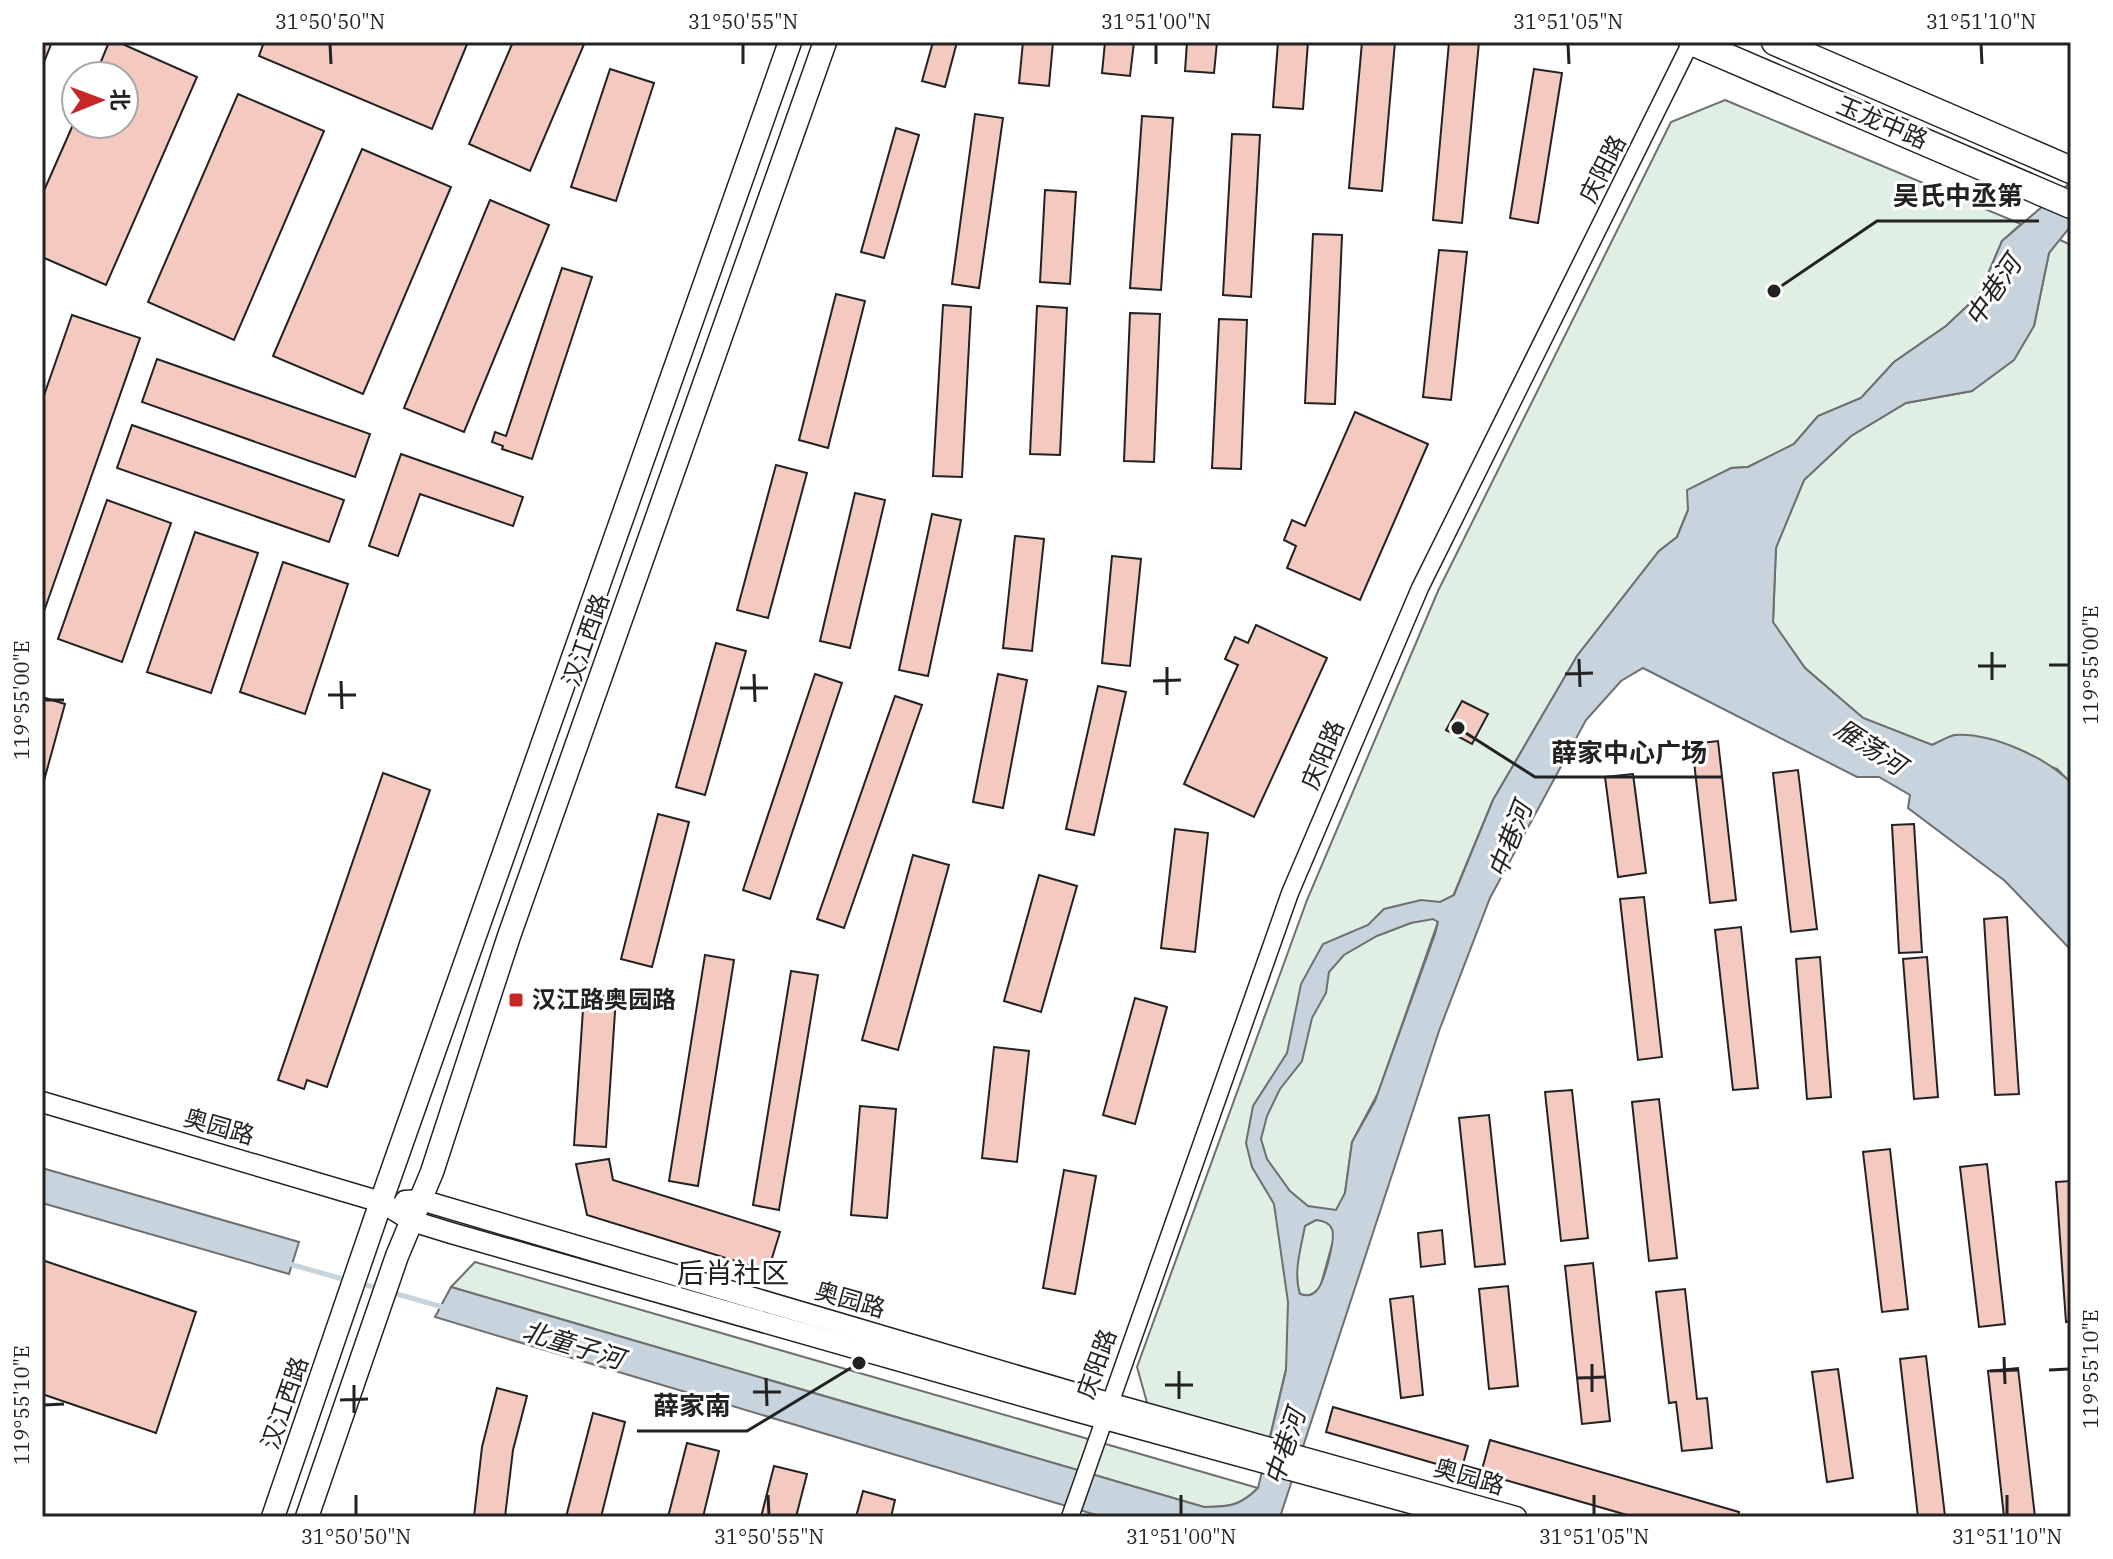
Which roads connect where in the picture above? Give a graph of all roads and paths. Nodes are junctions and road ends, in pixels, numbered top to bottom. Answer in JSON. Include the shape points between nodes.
{"nodes":[{"id":1,"x":790,"y":42,"type":"edge"},
{"id":2,"x":825,"y":42,"type":"edge"},
{"id":3,"x":1692,"y":42,"type":"edge"},
{"id":4,"x":1775,"y":42,"type":"edge"},
{"id":5,"x":2071,"y":170,"type":"edge"},
{"id":6,"x":2061,"y":200,"type":"edge"},
{"id":7,"x":42,"y":1102,"type":"edge"},
{"id":8,"x":381,"y":1202,"type":"junction"},
{"id":9,"x":417,"y":1210,"type":"junction"},
{"id":10,"x":1106,"y":1410,"type":"junction"},
{"id":11,"x":1315,"y":1468,"type":"junction"},
{"id":12,"x":273,"y":1517,"type":"edge"},
{"id":13,"x":307,"y":1517,"type":"edge"},
{"id":14,"x":1070,"y":1517,"type":"edge"},
{"id":15,"x":1462,"y":1517,"type":"edge"},
{"id":16,"x":1516,"y":1517,"type":"edge"}],
"edges":[{"from":1,"to":8,"type":"main road","name":"汉江西路"},
{"from":2,"to":9,"type":"main road","name":"汉江西路"},
{"from":3,"to":6,"type":"main road","name":"玉龙中路"},
{"from":3,"to":10,"type":"street","name":"庆阳路","via":[[1420,588],[1290,893]]},
{"from":4,"to":5,"type":"main road","name":"玉龙中路"},
{"from":7,"to":8,"type":"street","name":"奥园路"},
{"from":8,"to":9,"type":"street","name":"奥园路"},
{"from":8,"to":12,"type":"main road","name":"汉江西路"},
{"from":9,"to":10,"type":"street","name":"奥园路"},
{"from":9,"to":13,"type":"main road","name":"汉江西路"},
{"from":10,"to":11,"type":"street","name":"奥园路"},
{"from":10,"to":14,"type":"street","name":"庆阳路"},
{"from":11,"to":15,"type":"street","name":"奥园路"},
{"from":11,"to":16,"type":"street","name":"奥园路"}]}
